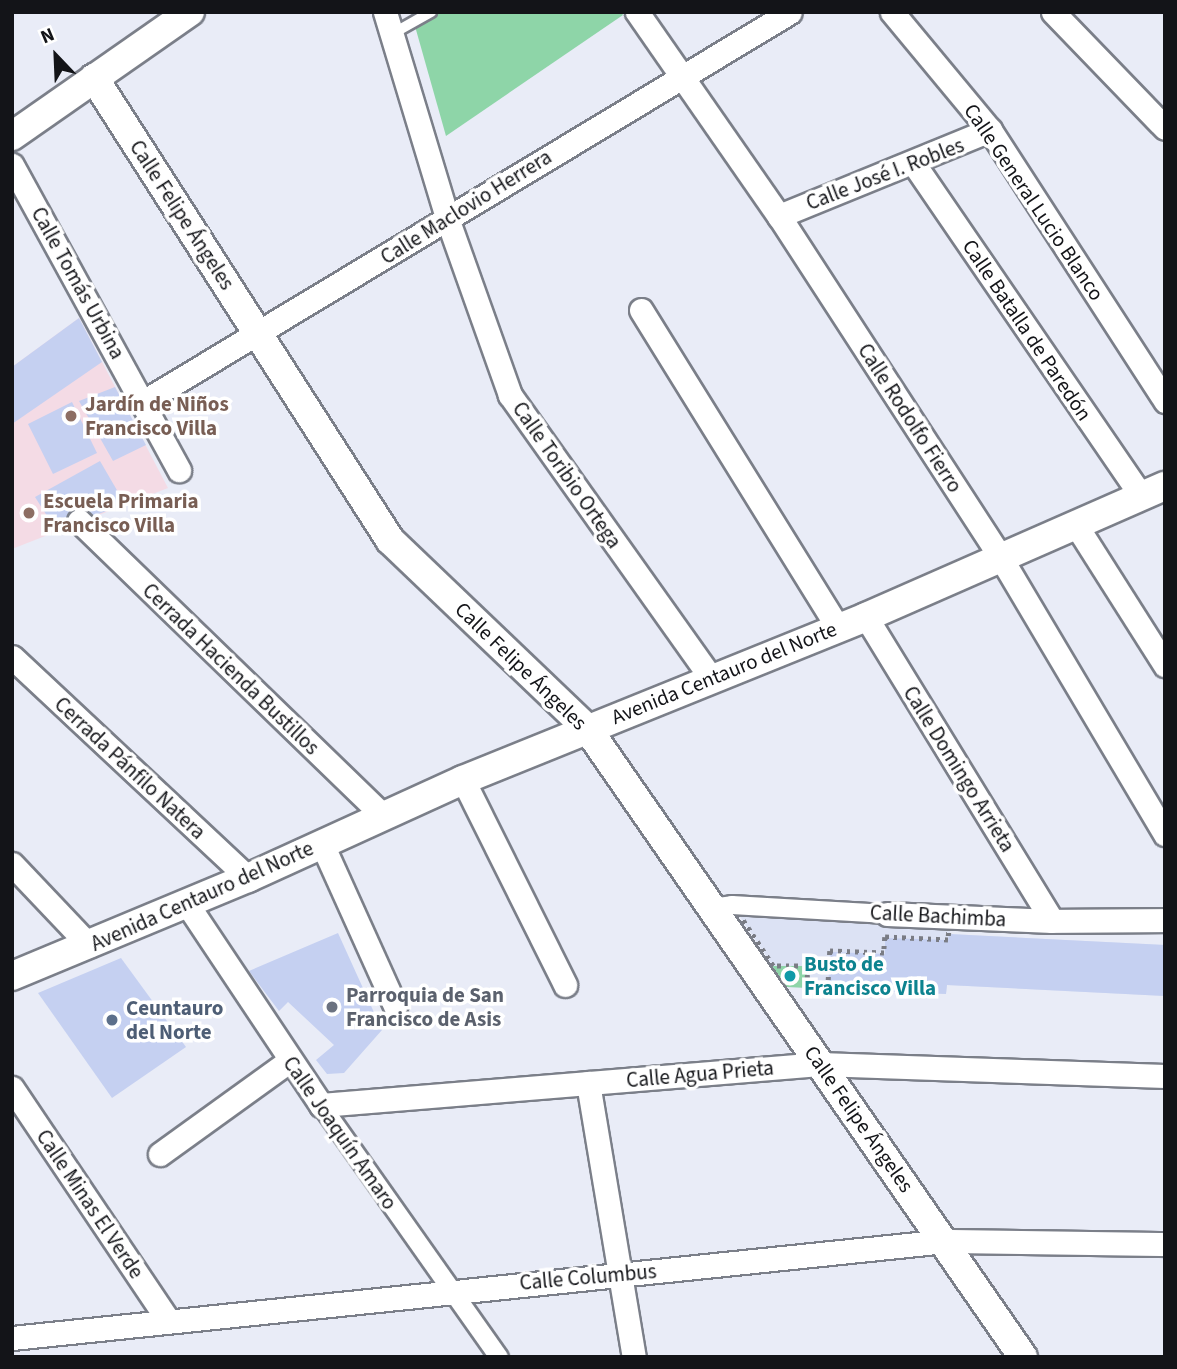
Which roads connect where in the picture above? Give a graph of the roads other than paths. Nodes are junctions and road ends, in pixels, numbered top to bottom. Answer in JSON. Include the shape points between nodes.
{"nodes":[{"id":1,"x":190,"y":12,"type":"edge"},
{"id":2,"x":431,"y":12,"type":"edge"},
{"id":3,"x":637,"y":12,"type":"edge"},
{"id":4,"x":790,"y":12,"type":"edge"},
{"id":5,"x":892,"y":12,"type":"edge"},
{"id":6,"x":1053,"y":12,"type":"edge"},
{"id":7,"x":162,"y":21,"type":"edge"},
{"id":8,"x":389,"y":23,"type":"edge"},
{"id":9,"x":682,"y":76,"type":"junction"},
{"id":10,"x":94,"y":78,"type":"junction"},
{"id":11,"x":1165,"y":128,"type":"edge"},
{"id":12,"x":990,"y":130,"type":"junction"},
{"id":13,"x":12,"y":136,"type":"edge"},
{"id":14,"x":914,"y":164,"type":"junction"},
{"id":15,"x":12,"y":165,"type":"edge"},
{"id":16,"x":779,"y":216,"type":"junction"},
{"id":17,"x":447,"y":218,"type":"junction"},
{"id":18,"x":641,"y":310,"type":"dead end"},
{"id":19,"x":259,"y":336,"type":"junction"},
{"id":20,"x":1165,"y":401,"type":"edge"},
{"id":21,"x":143,"y":402,"type":"junction"},
{"id":22,"x":179,"y":470,"type":"dead end"},
{"id":23,"x":1153,"y":491,"type":"edge"},
{"id":24,"x":79,"y":522,"type":"dead end"},
{"id":25,"x":1076,"y":525,"type":"junction"},
{"id":26,"x":1000,"y":558,"type":"junction"},
{"id":27,"x":866,"y":617,"type":"junction"},
{"id":28,"x":838,"y":628,"type":"junction"},
{"id":29,"x":12,"y":657,"type":"edge"},
{"id":30,"x":1165,"y":664,"type":"edge"},
{"id":31,"x":711,"y":678,"type":"junction"},
{"id":32,"x":587,"y":728,"type":"junction"},
{"id":33,"x":463,"y":780,"type":"junction"},
{"id":34,"x":383,"y":816,"type":"junction"},
{"id":35,"x":1165,"y":835,"type":"edge"},
{"id":36,"x":322,"y":844,"type":"junction"},
{"id":37,"x":12,"y":863,"type":"edge"},
{"id":38,"x":248,"y":878,"type":"junction"},
{"id":39,"x":187,"y":904,"type":"junction"},
{"id":40,"x":711,"y":908,"type":"junction"},
{"id":41,"x":887,"y":914,"type":"joint"},
{"id":42,"x":1165,"y":920,"type":"edge"},
{"id":43,"x":1052,"y":921,"type":"junction"},
{"id":44,"x":89,"y":945,"type":"junction"},
{"id":45,"x":12,"y":976,"type":"edge"},
{"id":46,"x":565,"y":985,"type":"dead end"},
{"id":47,"x":396,"y":1006,"type":"dead end"},
{"id":48,"x":289,"y":1061,"type":"junction"},
{"id":49,"x":820,"y":1064,"type":"junction"},
{"id":50,"x":1165,"y":1076,"type":"edge"},
{"id":51,"x":588,"y":1083,"type":"junction"},
{"id":52,"x":12,"y":1088,"type":"edge"},
{"id":53,"x":321,"y":1105,"type":"junction"},
{"id":54,"x":160,"y":1154,"type":"dead end"},
{"id":55,"x":946,"y":1241,"type":"junction"},
{"id":56,"x":1165,"y":1244,"type":"edge"},
{"id":57,"x":623,"y":1274,"type":"junction"},
{"id":58,"x":448,"y":1289,"type":"junction"},
{"id":59,"x":167,"y":1319,"type":"junction"},
{"id":60,"x":12,"y":1338,"type":"edge"},
{"id":61,"x":499,"y":1357,"type":"edge"},
{"id":62,"x":634,"y":1357,"type":"edge"},
{"id":63,"x":1023,"y":1357,"type":"edge"}],
"edges":[{"from":1,"to":7,"type":"street"},
{"from":2,"to":8,"type":"lane"},
{"from":3,"to":9,"type":"street","name":"Calle Rodolfo Fierro"},
{"from":4,"to":9,"type":"street","name":"Calle Maclovio Herrera"},
{"from":5,"to":12,"type":"street","name":"Calle General Lucio Blanco"},
{"from":6,"to":11,"type":"street"},
{"from":7,"to":10,"type":"street"},
{"from":8,"to":17,"type":"street","name":"Calle Toribio Ortega"},
{"from":9,"to":16,"type":"street","name":"Calle Rodolfo Fierro"},
{"from":9,"to":17,"type":"street","name":"Calle Maclovio Herrera"},
{"from":10,"to":13,"type":"street"},
{"from":10,"to":19,"type":"street","name":"Calle Felipe Ángeles"},
{"from":12,"to":14,"type":"street","name":"Calle José I. Robles"},
{"from":12,"to":20,"type":"street","name":"Calle General Lucio Blanco"},
{"from":14,"to":16,"type":"street","name":"Calle José I. Robles"},
{"from":14,"to":23,"type":"street","name":"Calle Batalla de Paredón"},
{"from":15,"to":21,"type":"street","name":"Calle Tomás Urbina"},
{"from":16,"to":26,"type":"street","name":"Calle Rodolfo Fierro"},
{"from":17,"to":19,"type":"street","name":"Calle Maclovio Herrera"},
{"from":17,"to":31,"type":"street","name":"Calle Toribio Ortega","via":[[510,395]]},
{"from":18,"to":28,"type":"street"},
{"from":19,"to":21,"type":"street","name":"Calle Maclovio Herrera"},
{"from":19,"to":32,"type":"street","name":"Calle Felipe Ángeles","via":[[390,540]]},
{"from":21,"to":22,"type":"street","name":"Calle Tomás Urbina"},
{"from":23,"to":25,"type":"street","name":"Avenida Centauro del Norte"},
{"from":24,"to":34,"type":"street","name":"Cerrada Hacienda Bustillos"},
{"from":25,"to":26,"type":"street","name":"Avenida Centauro del Norte"},
{"from":25,"to":30,"type":"street"},
{"from":26,"to":27,"type":"street","name":"Avenida Centauro del Norte"},
{"from":26,"to":35,"type":"street","name":"Calle Rodolfo Fierro"},
{"from":27,"to":28,"type":"street","name":"Avenida Centauro del Norte"},
{"from":27,"to":43,"type":"street","name":"Calle Domingo Arrieta"},
{"from":28,"to":31,"type":"street","name":"Avenida Centauro del Norte"},
{"from":29,"to":38,"type":"street","name":"Cerrada Pánfilo Natera"},
{"from":31,"to":32,"type":"street","name":"Avenida Centauro del Norte"},
{"from":32,"to":33,"type":"street","name":"Avenida Centauro del Norte"},
{"from":32,"to":40,"type":"street","name":"Calle Felipe Ángeles"},
{"from":33,"to":34,"type":"street","name":"Avenida Centauro del Norte"},
{"from":33,"to":46,"type":"street"},
{"from":34,"to":36,"type":"street","name":"Avenida Centauro del Norte"},
{"from":36,"to":38,"type":"street","name":"Avenida Centauro del Norte"},
{"from":36,"to":47,"type":"street"},
{"from":37,"to":44,"type":"street"},
{"from":38,"to":39,"type":"street","name":"Avenida Centauro del Norte"},
{"from":39,"to":44,"type":"street","name":"Avenida Centauro del Norte"},
{"from":39,"to":48,"type":"street","name":"Calle Joaquín Amaro"},
{"from":40,"to":41,"type":"street","name":"Calle Bachimba","via":[[732,905]]},
{"from":40,"to":49,"type":"street","name":"Calle Felipe Ángeles"},
{"from":41,"to":43,"type":"street","name":"Calle Bachimba"},
{"from":42,"to":43,"type":"street","name":"Calle Bachimba"},
{"from":44,"to":45,"type":"street","name":"Avenida Centauro del Norte"},
{"from":48,"to":53,"type":"street","name":"Calle Joaquín Amaro"},
{"from":48,"to":54,"type":"street"},
{"from":49,"to":50,"type":"street","name":"Calle Agua Prieta"},
{"from":49,"to":51,"type":"street","name":"Calle Agua Prieta"},
{"from":49,"to":55,"type":"street","name":"Calle Felipe Ángeles"},
{"from":51,"to":53,"type":"street","name":"Calle Agua Prieta"},
{"from":51,"to":57,"type":"street"},
{"from":52,"to":59,"type":"street","name":"Calle Minas El Verde"},
{"from":53,"to":58,"type":"street","name":"Calle Joaquín Amaro"},
{"from":55,"to":56,"type":"street","name":"Calle Columbus"},
{"from":55,"to":57,"type":"street","name":"Calle Columbus"},
{"from":55,"to":63,"type":"street","name":"Calle Felipe Ángeles"},
{"from":57,"to":58,"type":"street","name":"Calle Columbus"},
{"from":57,"to":62,"type":"street"},
{"from":58,"to":59,"type":"street","name":"Calle Columbus"},
{"from":58,"to":61,"type":"street","name":"Calle Joaquín Amaro"},
{"from":59,"to":60,"type":"street","name":"Calle Columbus"}]}
